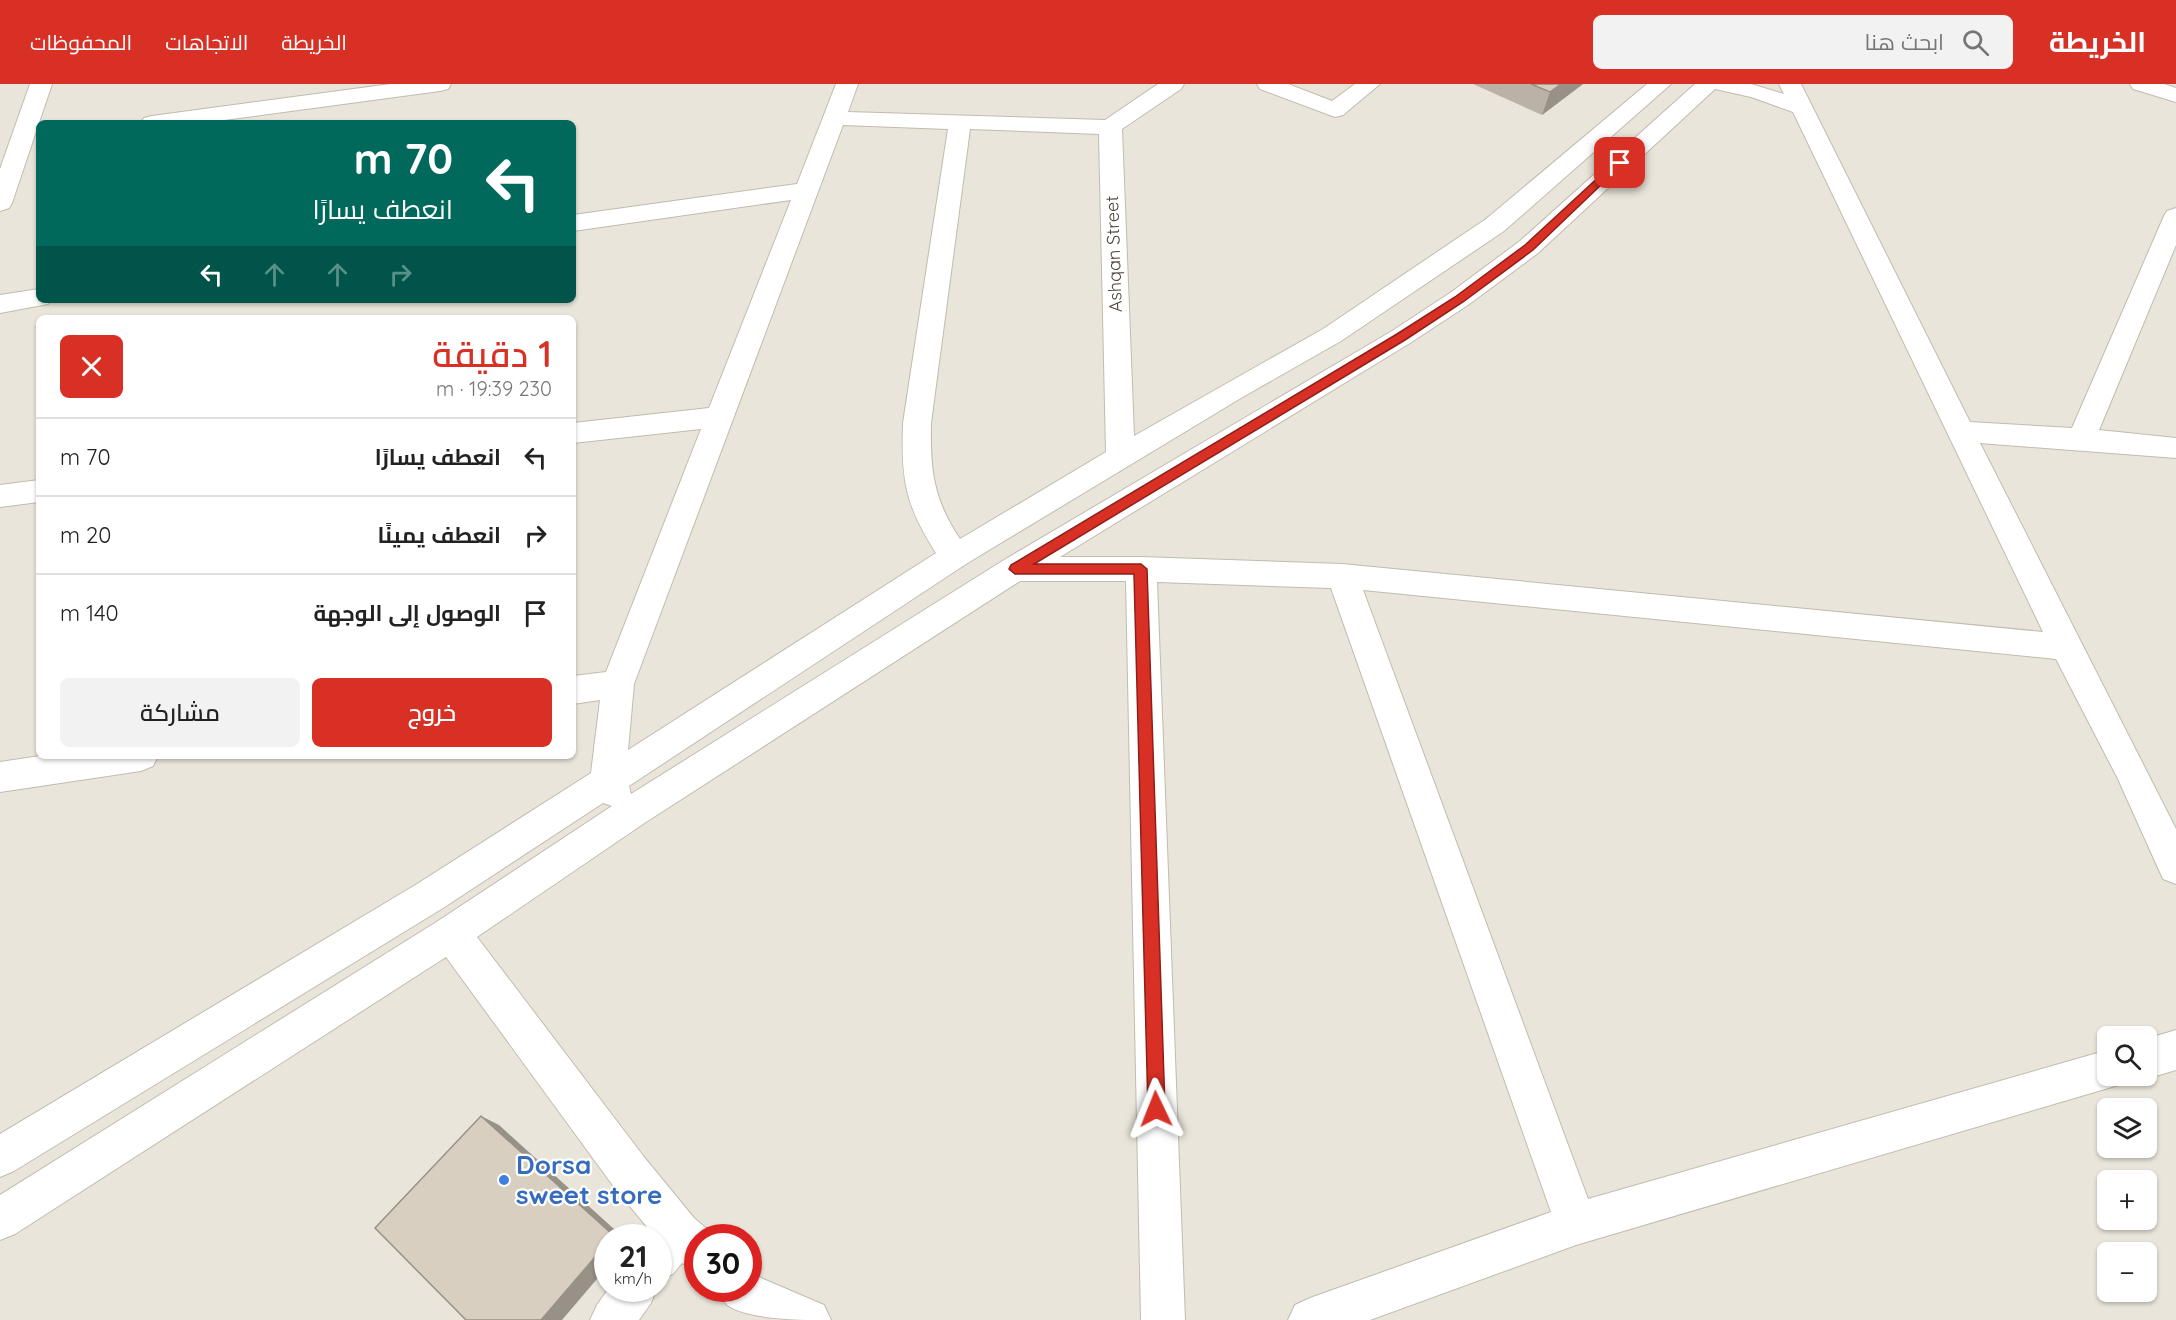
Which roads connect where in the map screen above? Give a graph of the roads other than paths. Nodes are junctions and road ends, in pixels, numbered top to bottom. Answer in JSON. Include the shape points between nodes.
{"nodes":[{"id":1,"x":40,"y":84,"type":"edge"},
{"id":2,"x":440,"y":84,"type":"edge"},
{"id":3,"x":848,"y":84,"type":"edge"},
{"id":4,"x":1173,"y":84,"type":"edge"},
{"id":5,"x":1268,"y":84,"type":"edge"},
{"id":6,"x":1369,"y":84,"type":"edge"},
{"id":7,"x":1660,"y":84,"type":"edge"},
{"id":8,"x":1707,"y":84,"type":"edge"},
{"id":9,"x":1720,"y":84,"type":"edge"},
{"id":10,"x":2141,"y":84,"type":"edge"},
{"id":11,"x":1796,"y":96,"type":"edge"},
{"id":12,"x":2176,"y":96,"type":"edge"},
{"id":13,"x":835,"y":118,"type":"junction"},
{"id":14,"x":174,"y":120,"type":"edge"},
{"id":15,"x":960,"y":122,"type":"junction"},
{"id":16,"x":1110,"y":127,"type":"junction"},
{"id":17,"x":20,"y":141,"type":"edge"},
{"id":18,"x":807,"y":190,"type":"junction"},
{"id":19,"x":0,"y":203,"type":"edge"},
{"id":20,"x":2176,"y":216,"type":"edge"},
{"id":21,"x":576,"y":223,"type":"edge"},
{"id":22,"x":36,"y":298,"type":"edge"},
{"id":23,"x":0,"y":304,"type":"edge"},
{"id":24,"x":719,"y":417,"type":"junction"},
{"id":25,"x":1962,"y":432,"type":"junction"},
{"id":26,"x":576,"y":433,"type":"edge"},
{"id":27,"x":2081,"y":439,"type":"junction"},
{"id":28,"x":2176,"y":448,"type":"edge"},
{"id":29,"x":1120,"y":457,"type":"junction"},
{"id":30,"x":36,"y":491,"type":"edge"},
{"id":31,"x":0,"y":496,"type":"edge"},
{"id":32,"x":955,"y":556,"type":"junction"},
{"id":33,"x":1015,"y":569,"type":"junction"},
{"id":34,"x":1141,"y":569,"type":"junction"},
{"id":35,"x":1342,"y":576,"type":"junction"},
{"id":36,"x":2066,"y":647,"type":"junction"},
{"id":37,"x":618,"y":684,"type":"junction"},
{"id":38,"x":576,"y":690,"type":"edge"},
{"id":39,"x":121,"y":759,"type":"edge"},
{"id":40,"x":0,"y":777,"type":"edge"},
{"id":41,"x":607,"y":782,"type":"junction"},
{"id":42,"x":631,"y":813,"type":"junction"},
{"id":43,"x":2176,"y":867,"type":"edge"},
{"id":44,"x":451,"y":933,"type":"junction"},
{"id":45,"x":2176,"y":1050,"type":"edge"},
{"id":46,"x":2157,"y":1056,"type":"edge"},
{"id":47,"x":2097,"y":1073,"type":"edge"},
{"id":48,"x":0,"y":1156,"type":"edge"},
{"id":49,"x":0,"y":1219,"type":"edge"},
{"id":50,"x":1576,"y":1224,"type":"junction"},
{"id":51,"x":678,"y":1247,"type":"edge"},
{"id":52,"x":762,"y":1301,"type":"edge"},
{"id":53,"x":626,"y":1302,"type":"edge"},
{"id":54,"x":612,"y":1320,"type":"edge"},
{"id":55,"x":809,"y":1320,"type":"edge"},
{"id":56,"x":1162,"y":1320,"type":"edge"},
{"id":57,"x":1310,"y":1320,"type":"edge"}],
"edges":[{"from":1,"to":17,"type":"street"},
{"from":2,"to":14,"type":"street"},
{"from":3,"to":13,"type":"street"},
{"from":4,"to":16,"type":"street"},
{"from":5,"to":6,"type":"street","via":[[1335,110]]},
{"from":7,"to":29,"type":"street","via":[[1495,225],[1332,335]]},
{"from":8,"to":33,"type":"street","via":[[1529,247],[1486,280],[1401,337]]},
{"from":9,"to":11,"type":"street"},
{"from":10,"to":12,"type":"street"},
{"from":11,"to":25,"type":"street"},
{"from":13,"to":15,"type":"street"},
{"from":13,"to":18,"type":"street"},
{"from":15,"to":16,"type":"street"},
{"from":15,"to":32,"type":"street","via":[[915,460],[918,492],[930,519]]},
{"from":16,"to":29,"type":"street","name":"Ashqan Street"},
{"from":17,"to":19,"type":"street"},
{"from":18,"to":21,"type":"street"},
{"from":18,"to":24,"type":"street"},
{"from":20,"to":27,"type":"street"},
{"from":22,"to":23,"type":"street"},
{"from":24,"to":26,"type":"street"},
{"from":24,"to":37,"type":"street"},
{"from":25,"to":27,"type":"street"},
{"from":25,"to":36,"type":"street"},
{"from":27,"to":28,"type":"street"},
{"from":29,"to":32,"type":"street"},
{"from":30,"to":31,"type":"street"},
{"from":32,"to":41,"type":"street"},
{"from":33,"to":34,"type":"street"},
{"from":33,"to":42,"type":"street"},
{"from":34,"to":35,"type":"street"},
{"from":34,"to":56,"type":"street"},
{"from":35,"to":36,"type":"street"},
{"from":35,"to":50,"type":"street"},
{"from":36,"to":43,"type":"street"},
{"from":37,"to":38,"type":"street"},
{"from":37,"to":41,"type":"street"},
{"from":39,"to":40,"type":"street"},
{"from":41,"to":42,"type":"street"},
{"from":41,"to":48,"type":"street","via":[[430,896]]},
{"from":42,"to":44,"type":"street"},
{"from":44,"to":49,"type":"street"},
{"from":44,"to":51,"type":"street","via":[[629,1172]]},
{"from":45,"to":46,"type":"street"},
{"from":47,"to":50,"type":"street"},
{"from":50,"to":57,"type":"street"},
{"from":52,"to":55,"type":"street"},
{"from":53,"to":54,"type":"street"}]}
